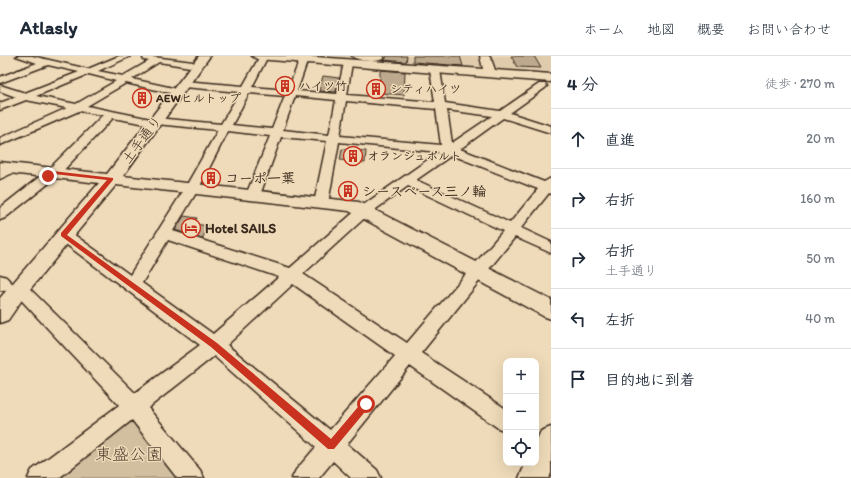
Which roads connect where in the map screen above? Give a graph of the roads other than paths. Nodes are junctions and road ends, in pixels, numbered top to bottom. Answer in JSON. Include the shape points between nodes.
{"nodes":[{"id":1,"x":20,"y":56,"type":"edge"},
{"id":2,"x":63,"y":56,"type":"edge"},
{"id":3,"x":128,"y":56,"type":"edge"},
{"id":4,"x":205,"y":56,"type":"edge"},
{"id":5,"x":262,"y":56,"type":"edge"},
{"id":6,"x":484,"y":56,"type":"edge"},
{"id":7,"x":317,"y":58,"type":"edge"},
{"id":8,"x":304,"y":59,"type":"junction"},
{"id":9,"x":158,"y":60,"type":"junction"},
{"id":10,"x":193,"y":60,"type":"edge"},
{"id":11,"x":352,"y":60,"type":"edge"},
{"id":12,"x":380,"y":60,"type":"edge"},
{"id":13,"x":47,"y":62,"type":"junction"},
{"id":14,"x":435,"y":70,"type":"junction"},
{"id":15,"x":89,"y":72,"type":"junction"},
{"id":16,"x":496,"y":74,"type":"junction"},
{"id":17,"x":124,"y":79,"type":"junction"},
{"id":18,"x":0,"y":80,"type":"edge"},
{"id":19,"x":543,"y":83,"type":"edge"},
{"id":20,"x":177,"y":87,"type":"junction"},
{"id":21,"x":0,"y":88,"type":"edge"},
{"id":22,"x":246,"y":89,"type":"junction"},
{"id":23,"x":291,"y":93,"type":"junction"},
{"id":24,"x":26,"y":97,"type":"junction"},
{"id":25,"x":341,"y":98,"type":"junction"},
{"id":26,"x":440,"y":106,"type":"junction"},
{"id":27,"x":0,"y":107,"type":"edge"},
{"id":28,"x":78,"y":107,"type":"junction"},
{"id":29,"x":110,"y":114,"type":"junction"},
{"id":30,"x":501,"y":114,"type":"junction"},
{"id":31,"x":151,"y":121,"type":"junction"},
{"id":32,"x":224,"y":128,"type":"junction"},
{"id":33,"x":551,"y":130,"type":"edge"},
{"id":34,"x":275,"y":133,"type":"junction"},
{"id":35,"x":334,"y":138,"type":"junction"},
{"id":36,"x":0,"y":142,"type":"edge"},
{"id":37,"x":451,"y":150,"type":"junction"},
{"id":38,"x":4,"y":170,"type":"edge"},
{"id":39,"x":53,"y":172,"type":"junction"},
{"id":40,"x":105,"y":179,"type":"junction"},
{"id":41,"x":407,"y":181,"type":"junction"},
{"id":42,"x":549,"y":186,"type":"edge"},
{"id":43,"x":192,"y":188,"type":"junction"},
{"id":44,"x":252,"y":195,"type":"junction"},
{"id":45,"x":321,"y":203,"type":"junction"},
{"id":46,"x":364,"y":211,"type":"junction"},
{"id":47,"x":0,"y":216,"type":"edge"},
{"id":48,"x":512,"y":230,"type":"junction"},
{"id":49,"x":164,"y":234,"type":"junction"},
{"id":50,"x":64,"y":235,"type":"junction"},
{"id":51,"x":551,"y":248,"type":"edge"},
{"id":52,"x":478,"y":272,"type":"junction"},
{"id":53,"x":292,"y":275,"type":"junction"},
{"id":54,"x":132,"y":285,"type":"junction"},
{"id":55,"x":6,"y":286,"type":"edge"},
{"id":56,"x":551,"y":310,"type":"edge"},
{"id":57,"x":0,"y":314,"type":"edge"},
{"id":58,"x":214,"y":345,"type":"junction"},
{"id":59,"x":407,"y":354,"type":"junction"},
{"id":60,"x":134,"y":407,"type":"junction"},
{"id":61,"x":503,"y":419,"type":"edge"},
{"id":62,"x":546,"y":445,"type":"edge"},
{"id":63,"x":331,"y":446,"type":"junction"},
{"id":64,"x":40,"y":478,"type":"edge"},
{"id":65,"x":192,"y":478,"type":"edge"},
{"id":66,"x":304,"y":478,"type":"edge"},
{"id":67,"x":369,"y":478,"type":"edge"},
{"id":68,"x":534,"y":478,"type":"edge"}],
"edges":[{"from":1,"to":13,"type":"street"},
{"from":2,"to":13,"type":"street"},
{"from":3,"to":9,"type":"street"},
{"from":3,"to":15,"type":"street"},
{"from":4,"to":20,"type":"street","name":"土手通り"},
{"from":5,"to":8,"type":"street"},
{"from":5,"to":22,"type":"street"},
{"from":6,"to":16,"type":"street"},
{"from":7,"to":8,"type":"street"},
{"from":7,"to":11,"type":"street"},
{"from":8,"to":23,"type":"street"},
{"from":9,"to":10,"type":"street"},
{"from":9,"to":17,"type":"street"},
{"from":10,"to":20,"type":"street"},
{"from":11,"to":12,"type":"street"},
{"from":11,"to":25,"type":"street"},
{"from":12,"to":14,"type":"street"},
{"from":13,"to":15,"type":"street"},
{"from":13,"to":18,"type":"street"},
{"from":14,"to":16,"type":"street"},
{"from":14,"to":26,"type":"street"},
{"from":15,"to":17,"type":"street"},
{"from":15,"to":24,"type":"street"},
{"from":16,"to":19,"type":"street"},
{"from":17,"to":20,"type":"street"},
{"from":17,"to":28,"type":"street"},
{"from":19,"to":30,"type":"street"},
{"from":20,"to":22,"type":"street"},
{"from":20,"to":31,"type":"street","name":"土手通り"},
{"from":21,"to":24,"type":"street"},
{"from":22,"to":23,"type":"street"},
{"from":22,"to":32,"type":"street"},
{"from":23,"to":25,"type":"street"},
{"from":23,"to":34,"type":"street"},
{"from":24,"to":27,"type":"street"},
{"from":24,"to":28,"type":"street"},
{"from":25,"to":26,"type":"street"},
{"from":25,"to":35,"type":"street"},
{"from":26,"to":30,"type":"street"},
{"from":26,"to":37,"type":"street","via":[[447,146]]},
{"from":28,"to":29,"type":"street"},
{"from":28,"to":36,"type":"street"},
{"from":29,"to":31,"type":"street"},
{"from":29,"to":39,"type":"street"},
{"from":30,"to":33,"type":"street"},
{"from":30,"to":37,"type":"street"},
{"from":31,"to":32,"type":"street"},
{"from":31,"to":40,"type":"street","name":"土手通り"},
{"from":32,"to":34,"type":"street"},
{"from":32,"to":43,"type":"street"},
{"from":34,"to":35,"type":"street"},
{"from":34,"to":44,"type":"street"},
{"from":35,"to":37,"type":"street"},
{"from":35,"to":45,"type":"street"},
{"from":37,"to":41,"type":"street"},
{"from":37,"to":42,"type":"street"},
{"from":38,"to":39,"type":"street"},
{"from":39,"to":40,"type":"street"},
{"from":39,"to":47,"type":"street"},
{"from":40,"to":43,"type":"street"},
{"from":40,"to":50,"type":"street","name":"土手通り"},
{"from":40,"to":55,"type":"street"},
{"from":41,"to":46,"type":"street"},
{"from":41,"to":48,"type":"street"},
{"from":42,"to":48,"type":"street"},
{"from":43,"to":44,"type":"street"},
{"from":43,"to":49,"type":"street"},
{"from":44,"to":45,"type":"street"},
{"from":45,"to":46,"type":"street","via":[[353,206]]},
{"from":46,"to":52,"type":"street"},
{"from":46,"to":53,"type":"street"},
{"from":48,"to":51,"type":"street"},
{"from":48,"to":52,"type":"street"},
{"from":49,"to":53,"type":"street"},
{"from":49,"to":54,"type":"street"},
{"from":50,"to":54,"type":"street"},
{"from":50,"to":55,"type":"street","name":"土手通り"},
{"from":52,"to":56,"type":"street"},
{"from":52,"to":59,"type":"street"},
{"from":53,"to":58,"type":"street"},
{"from":53,"to":59,"type":"street"},
{"from":54,"to":58,"type":"street"},
{"from":55,"to":57,"type":"street","name":"土手通り"},
{"from":55,"to":60,"type":"street"},
{"from":58,"to":60,"type":"street"},
{"from":58,"to":63,"type":"street"},
{"from":59,"to":61,"type":"street"},
{"from":59,"to":63,"type":"street"},
{"from":60,"to":64,"type":"street"},
{"from":60,"to":65,"type":"street"},
{"from":62,"to":68,"type":"street"},
{"from":63,"to":66,"type":"street"},
{"from":63,"to":67,"type":"street"}]}
